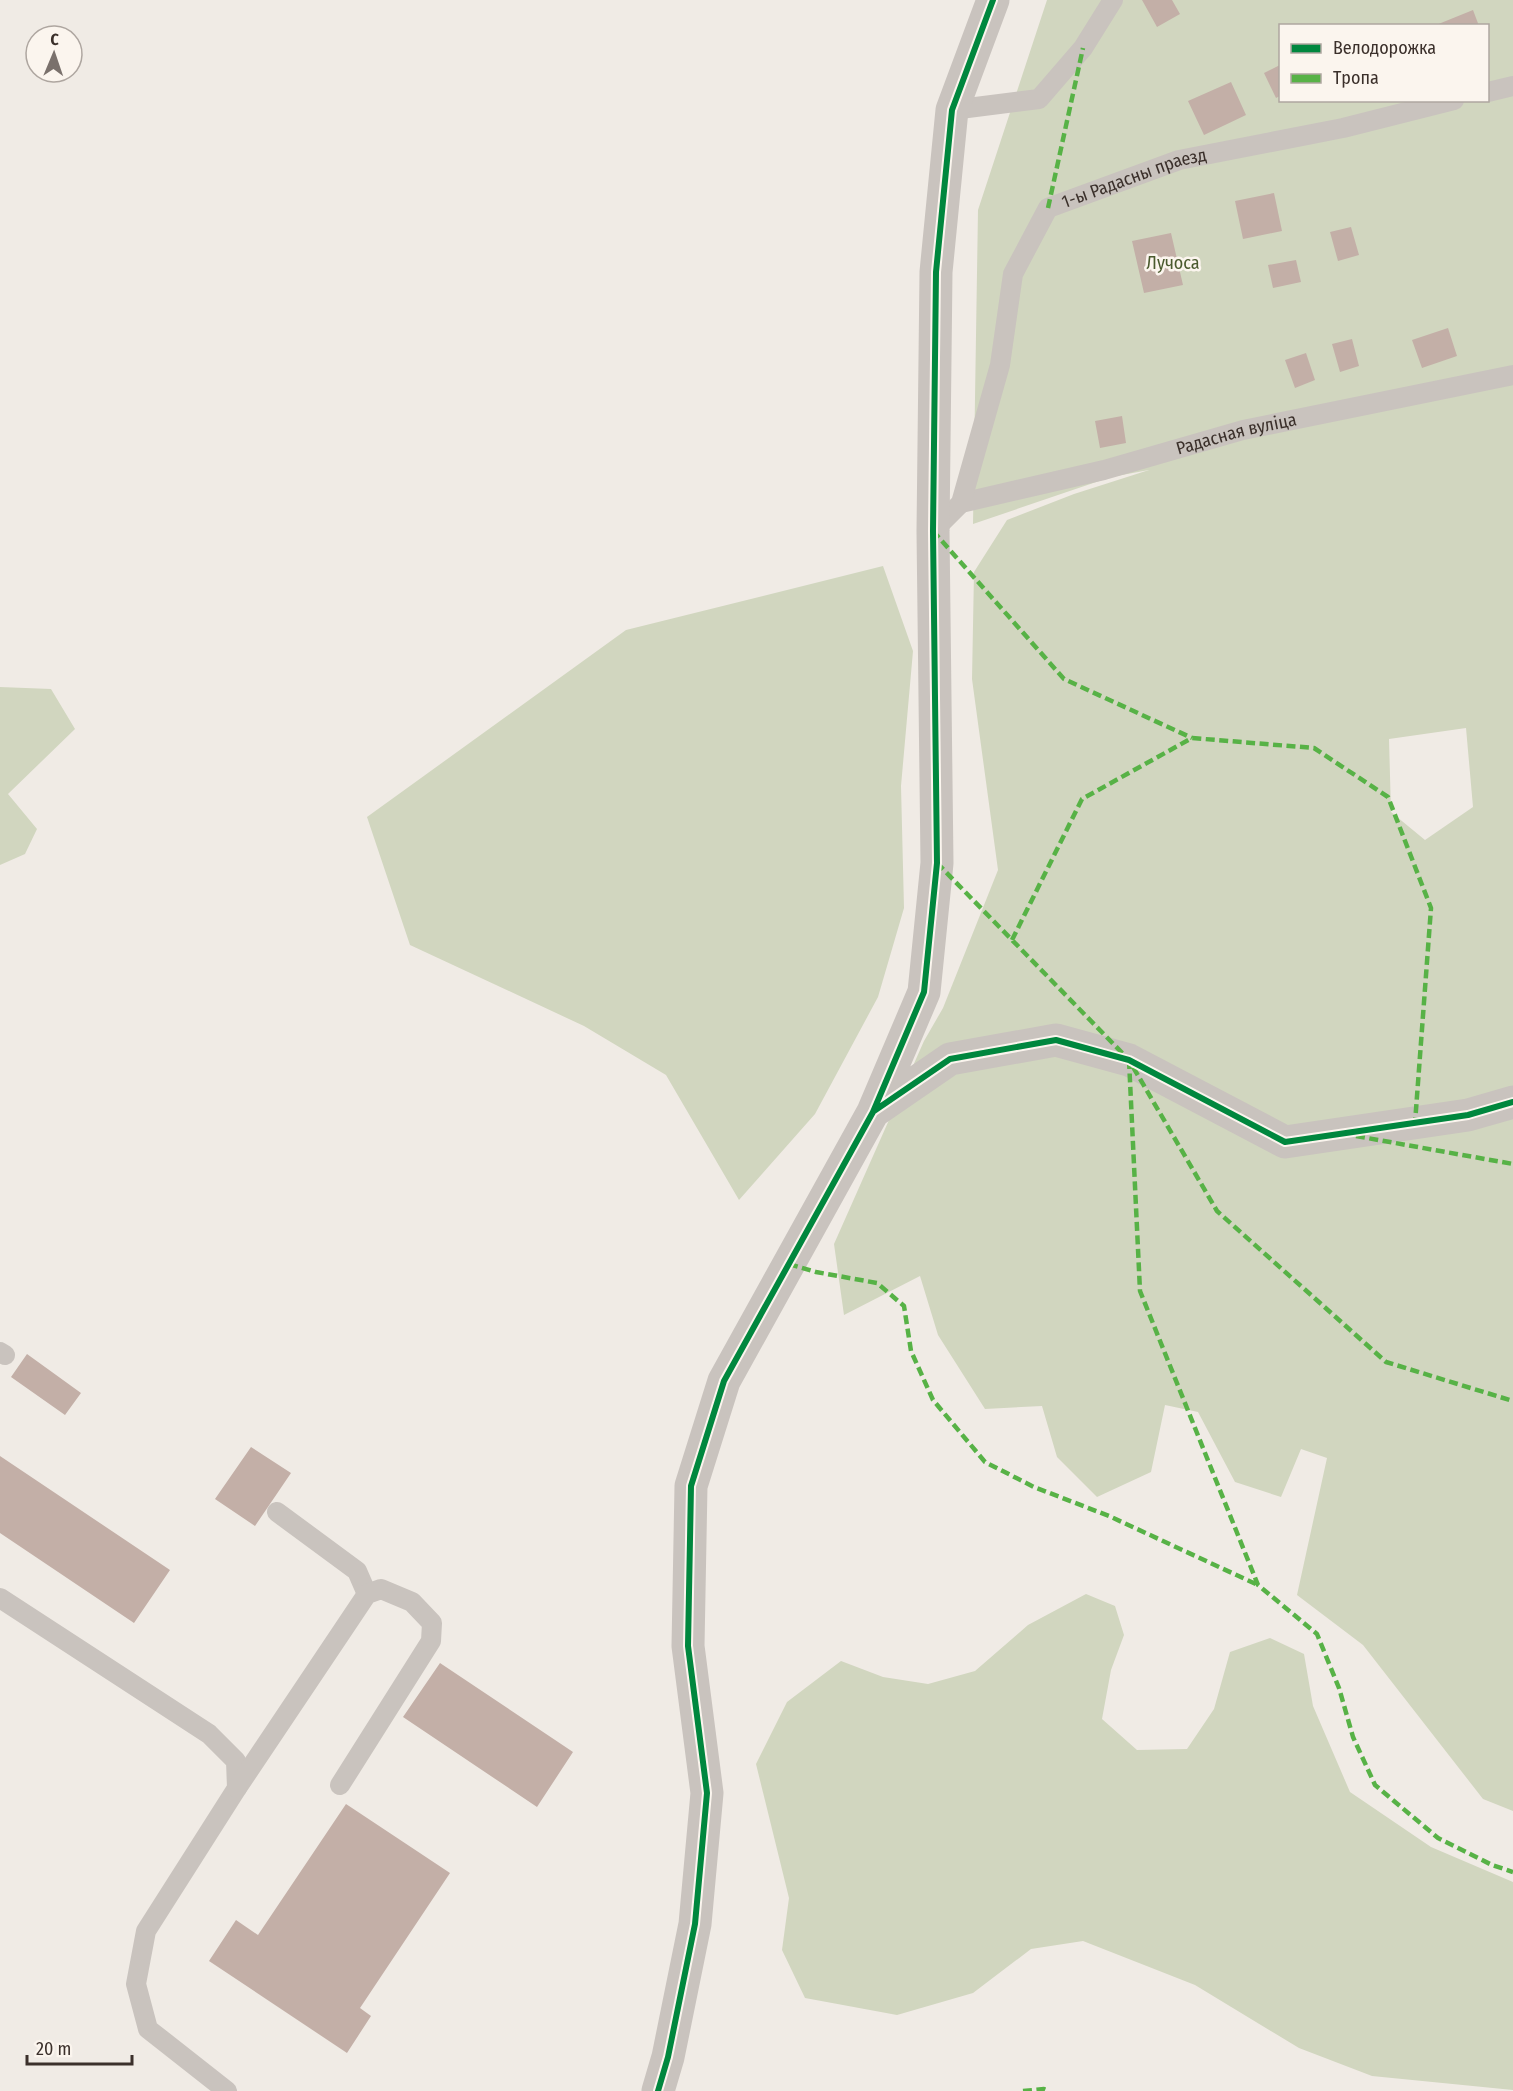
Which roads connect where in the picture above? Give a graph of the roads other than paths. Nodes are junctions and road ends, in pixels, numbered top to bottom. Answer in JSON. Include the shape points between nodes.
{"nodes":[{"id":1,"x":993,"y":0,"type":"edge"},
{"id":2,"x":1113,"y":0,"type":"edge"},
{"id":3,"x":1513,"y":86,"type":"edge"},
{"id":4,"x":1489,"y":92,"type":"edge"},
{"id":5,"x":1446,"y":102,"type":"edge"},
{"id":6,"x":952,"y":110,"type":"junction"},
{"id":7,"x":1513,"y":375,"type":"edge"},
{"id":8,"x":961,"y":503,"type":"junction"},
{"id":9,"x":933,"y":531,"type":"junction"},
{"id":10,"x":1513,"y":1102,"type":"edge"},
{"id":11,"x":873,"y":1112,"type":"junction"},
{"id":12,"x":277,"y":1512,"type":"dead end"},
{"id":13,"x":368,"y":1594,"type":"junction"},
{"id":14,"x":0,"y":1598,"type":"edge"},
{"id":15,"x":340,"y":1785,"type":"dead end"},
{"id":16,"x":237,"y":1788,"type":"junction"},
{"id":17,"x":227,"y":2091,"type":"edge"},
{"id":18,"x":658,"y":2091,"type":"edge"}],
"edges":[{"from":1,"to":6,"type":"street"},
{"from":2,"to":6,"type":"lane","via":[[1083,48],[1039,99]]},
{"from":3,"to":4,"type":"lane"},
{"from":5,"to":8,"type":"lane","name":"1-ы Радасны праезд","via":[[1343,128],[1179,160],[1048,208],[1013,274],[1000,365]]},
{"from":6,"to":9,"type":"street","via":[[936,272]]},
{"from":7,"to":8,"type":"lane","name":"Радасная вуліца","via":[[1243,430],[1104,470]]},
{"from":8,"to":9,"type":"lane"},
{"from":9,"to":11,"type":"street","via":[[937,863],[924,992]]},
{"from":10,"to":11,"type":"street","via":[[1467,1115],[1286,1143],[1129,1060],[1056,1040],[950,1059]]},
{"from":11,"to":18,"type":"street","via":[[724,1381],[691,1486],[688,1646],[707,1793],[695,1924]]},
{"from":12,"to":13,"type":"lane","via":[[357,1571]]},
{"from":13,"to":15,"type":"lane","via":[[381,1589],[412,1602],[432,1623],[431,1641]]},
{"from":13,"to":16,"type":"lane"},
{"from":14,"to":16,"type":"lane","via":[[209,1734],[236,1761]]},
{"from":16,"to":17,"type":"lane","via":[[146,1931],[136,1984],[148,2029]]}]}
